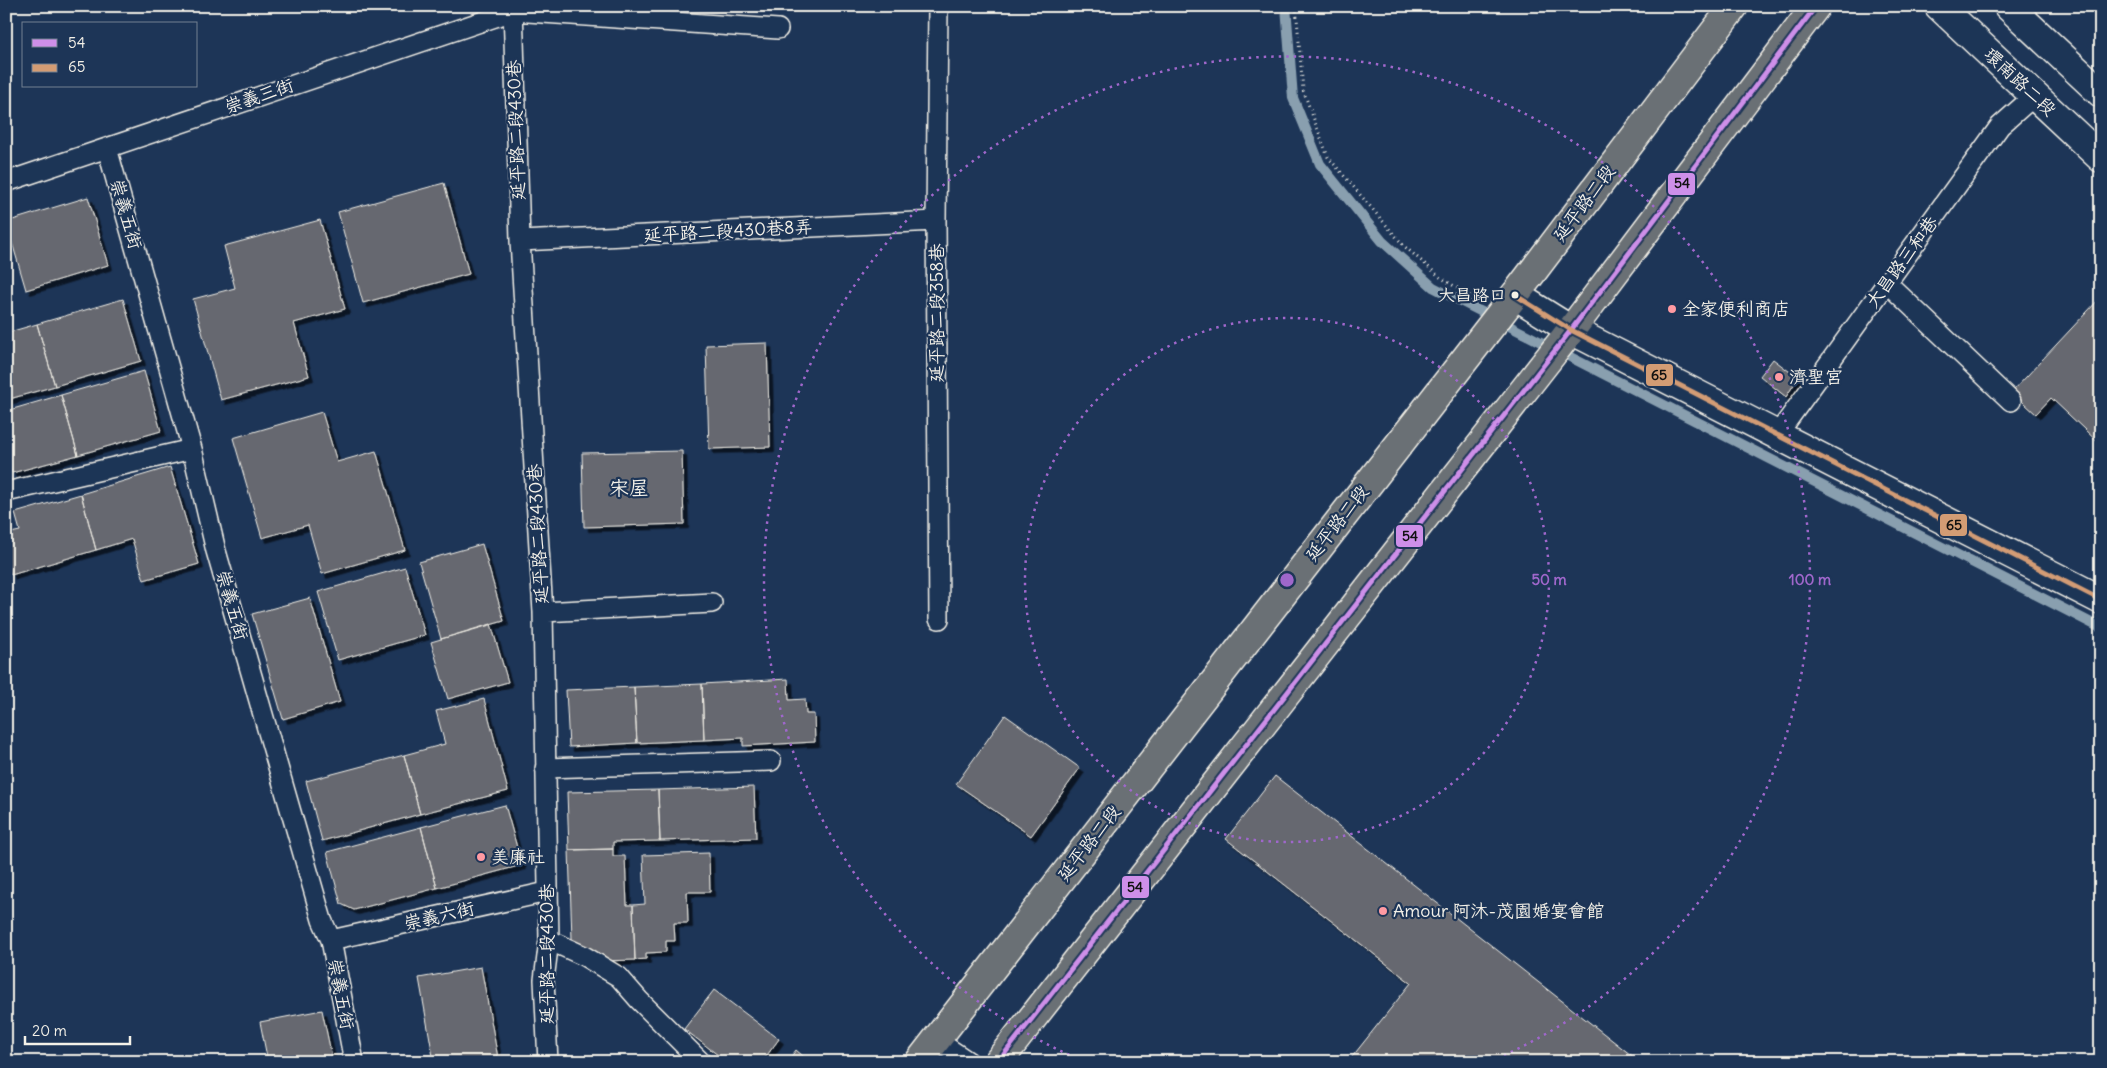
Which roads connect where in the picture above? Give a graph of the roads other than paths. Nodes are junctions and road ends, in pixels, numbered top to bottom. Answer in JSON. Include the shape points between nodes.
{"nodes":[{"id":1,"x":938,"y":6,"type":"edge"},
{"id":2,"x":1734,"y":6,"type":"edge"},
{"id":3,"x":1816,"y":6,"type":"edge"},
{"id":4,"x":1939,"y":6,"type":"edge"},
{"id":5,"x":2008,"y":6,"type":"edge"},
{"id":6,"x":513,"y":9,"type":"edge"},
{"id":7,"x":778,"y":30,"type":"dead end"},
{"id":8,"x":2101,"y":93,"type":"edge"},
{"id":9,"x":2035,"y":96,"type":"junction"},
{"id":10,"x":107,"y":148,"type":"junction"},
{"id":11,"x":2101,"y":158,"type":"edge"},
{"id":12,"x":6,"y":182,"type":"edge"},
{"id":13,"x":936,"y":221,"type":"junction"},
{"id":14,"x":520,"y":242,"type":"junction"},
{"id":15,"x":1887,"y":283,"type":"junction"},
{"id":16,"x":1507,"y":305,"type":"junction"},
{"id":17,"x":1571,"y":330,"type":"junction"},
{"id":18,"x":2011,"y":401,"type":"dead end"},
{"id":19,"x":1777,"y":435,"type":"junction"},
{"id":20,"x":192,"y":450,"type":"junction"},
{"id":21,"x":6,"y":492,"type":"edge"},
{"id":22,"x":2101,"y":600,"type":"edge"},
{"id":23,"x":712,"y":603,"type":"dead end"},
{"id":24,"x":543,"y":612,"type":"junction"},
{"id":25,"x":939,"y":619,"type":"dead end"},
{"id":26,"x":771,"y":761,"type":"dead end"},
{"id":27,"x":545,"y":768,"type":"junction"},
{"id":28,"x":547,"y":892,"type":"junction"},
{"id":29,"x":331,"y":940,"type":"junction"},
{"id":30,"x":549,"y":940,"type":"junction"},
{"id":31,"x":936,"y":1040,"type":"junction"},
{"id":32,"x":354,"y":1062,"type":"edge"},
{"id":33,"x":548,"y":1062,"type":"edge"},
{"id":34,"x":701,"y":1062,"type":"edge"},
{"id":35,"x":919,"y":1062,"type":"edge"},
{"id":36,"x":969,"y":1062,"type":"edge"},
{"id":37,"x":998,"y":1062,"type":"edge"}],
"edges":[{"from":1,"to":13,"type":"lane","name":"延平路二段358巷"},
{"from":2,"to":16,"type":"main road","name":"延平路二段"},
{"from":3,"to":17,"type":"main road"},
{"from":4,"to":9,"type":"street","name":"環南路二段"},
{"from":5,"to":8,"type":"street"},
{"from":6,"to":7,"type":"lane"},
{"from":6,"to":10,"type":"lane","name":"崇義三街"},
{"from":6,"to":14,"type":"lane","name":"延平路二段430巷"},
{"from":9,"to":11,"type":"street","name":"環南路二段"},
{"from":9,"to":15,"type":"lane","name":"大昌路三和巷","via":[[2000,126]]},
{"from":10,"to":12,"type":"lane","name":"崇義三街"},
{"from":10,"to":20,"type":"lane","name":"崇義五街"},
{"from":13,"to":14,"type":"lane","name":"延平路二段430巷8弄"},
{"from":13,"to":25,"type":"lane","name":"延平路二段358巷"},
{"from":14,"to":24,"type":"lane","name":"延平路二段430巷"},
{"from":15,"to":18,"type":"lane"},
{"from":15,"to":19,"type":"lane","name":"大昌路三和巷"},
{"from":16,"to":17,"type":"street"},
{"from":16,"to":31,"type":"main road","name":"延平路二段"},
{"from":17,"to":19,"type":"street"},
{"from":17,"to":37,"type":"main road"},
{"from":19,"to":22,"type":"street"},
{"from":20,"to":21,"type":"lane"},
{"from":20,"to":29,"type":"lane","name":"崇義五街","via":[[216,551],[322,920]]},
{"from":23,"to":24,"type":"lane"},
{"from":24,"to":27,"type":"lane","name":"延平路二段430巷"},
{"from":26,"to":27,"type":"lane"},
{"from":27,"to":28,"type":"lane","name":"延平路二段430巷"},
{"from":28,"to":29,"type":"lane","name":"崇義六街"},
{"from":28,"to":30,"type":"lane","name":"延平路二段430巷"},
{"from":29,"to":32,"type":"lane","name":"崇義五街"},
{"from":30,"to":33,"type":"lane","name":"延平路二段430巷","via":[[544,980]]},
{"from":30,"to":34,"type":"lane","via":[[619,977]]},
{"from":31,"to":35,"type":"main road","name":"延平路二段"},
{"from":31,"to":36,"type":"lane"}]}
